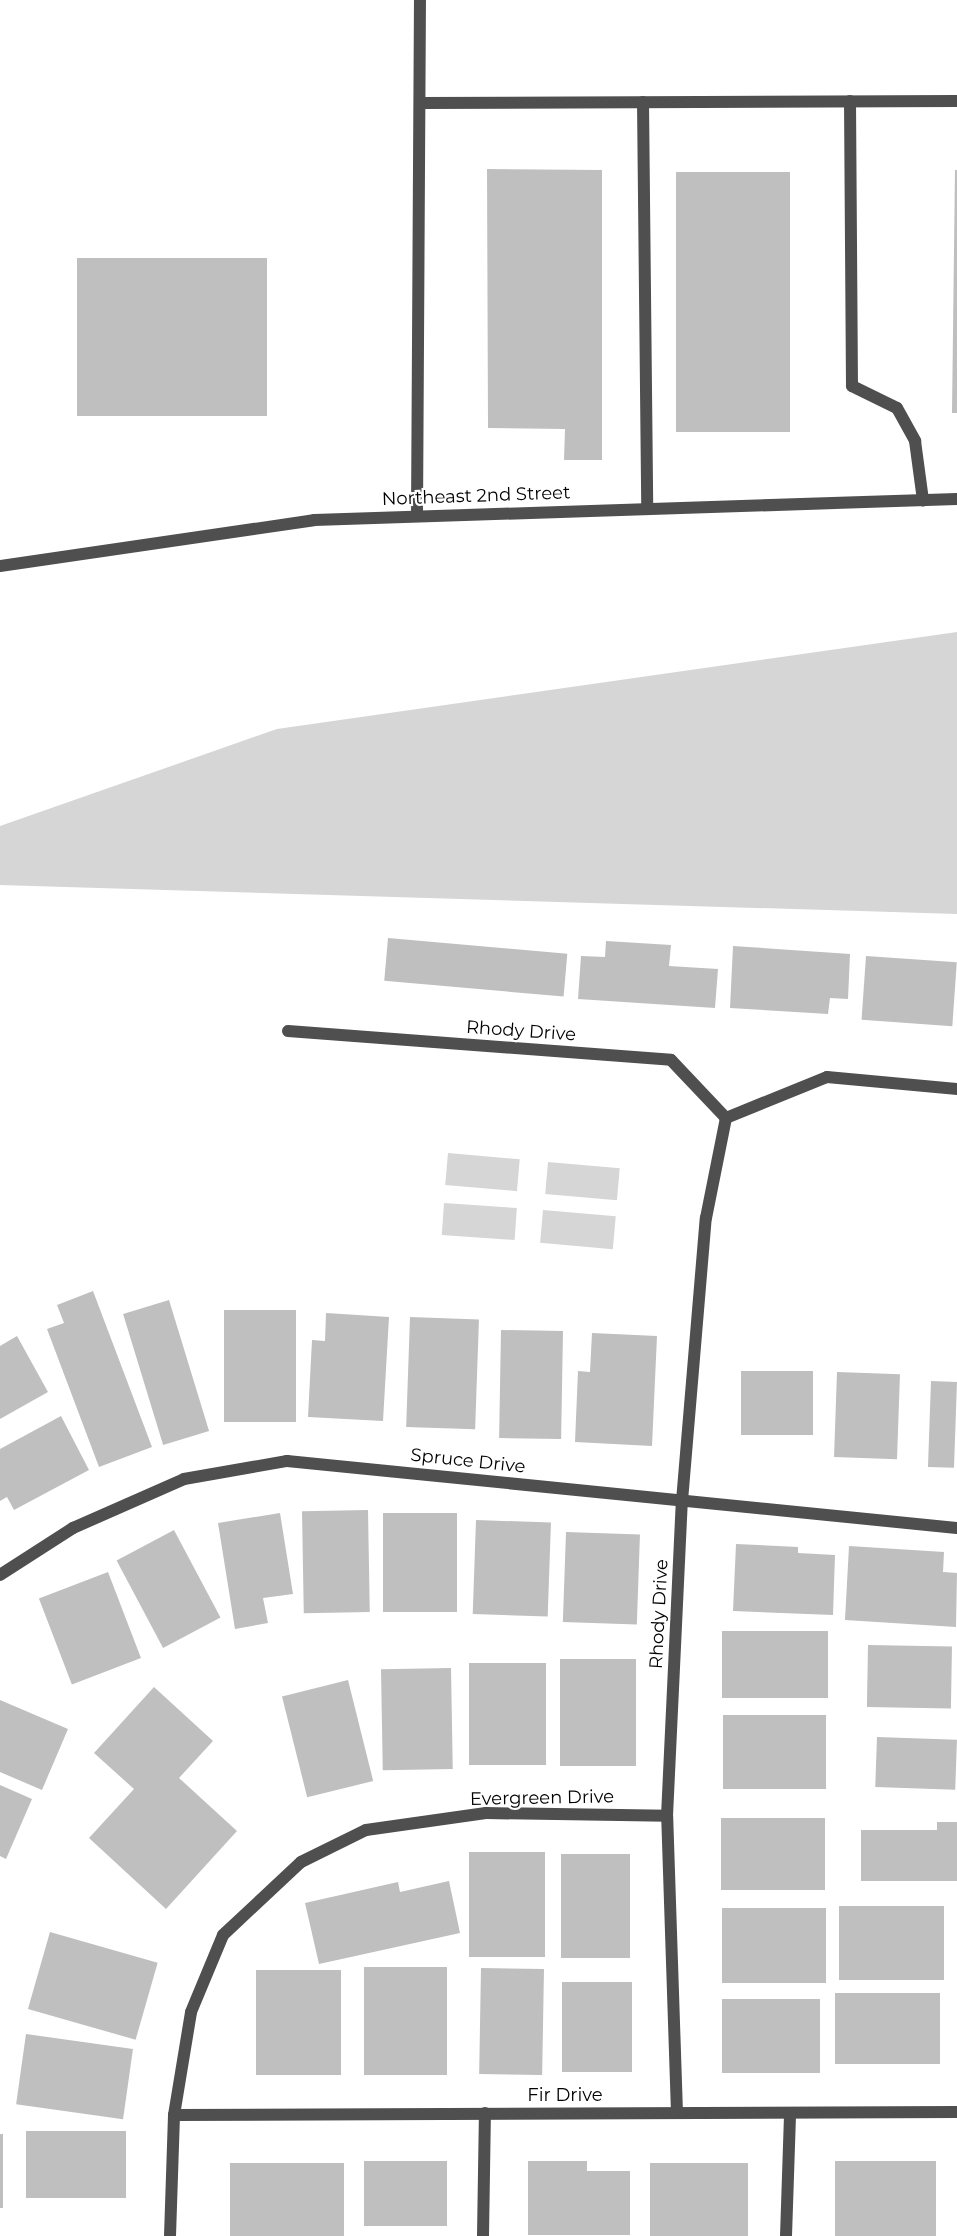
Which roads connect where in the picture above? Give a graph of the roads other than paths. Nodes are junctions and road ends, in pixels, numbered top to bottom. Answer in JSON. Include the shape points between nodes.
{"nodes":[{"id":1,"x":420,"y":0,"type":"edge"},
{"id":2,"x":957,"y":101,"type":"edge"},
{"id":3,"x":642,"y":102,"type":"junction"},
{"id":4,"x":850,"y":102,"type":"junction"},
{"id":5,"x":420,"y":103,"type":"junction"},
{"id":6,"x":957,"y":499,"type":"edge"},
{"id":7,"x":923,"y":500,"type":"junction"},
{"id":8,"x":647,"y":509,"type":"junction"},
{"id":9,"x":417,"y":516,"type":"junction"},
{"id":10,"x":0,"y":566,"type":"edge"},
{"id":11,"x":288,"y":1031,"type":"dead end"},
{"id":12,"x":957,"y":1089,"type":"edge"},
{"id":13,"x":726,"y":1118,"type":"junction"},
{"id":14,"x":682,"y":1501,"type":"junction"},
{"id":15,"x":957,"y":1528,"type":"edge"},
{"id":16,"x":0,"y":1575,"type":"edge"},
{"id":17,"x":667,"y":1815,"type":"junction"},
{"id":18,"x":957,"y":2112,"type":"edge"},
{"id":19,"x":677,"y":2113,"type":"junction"},
{"id":20,"x":790,"y":2113,"type":"junction"},
{"id":21,"x":485,"y":2114,"type":"junction"},
{"id":22,"x":174,"y":2115,"type":"junction"},
{"id":23,"x":170,"y":2236,"type":"edge"},
{"id":24,"x":483,"y":2236,"type":"edge"},
{"id":25,"x":786,"y":2236,"type":"edge"}],
"edges":[{"from":1,"to":5,"type":"street"},
{"from":2,"to":4,"type":"street"},
{"from":3,"to":4,"type":"street"},
{"from":3,"to":5,"type":"street"},
{"from":3,"to":8,"type":"street"},
{"from":4,"to":7,"type":"street","via":[[852,386],[897,408],[915,441]]},
{"from":5,"to":9,"type":"street"},
{"from":6,"to":7,"type":"street","name":"Northeast 2nd Street"},
{"from":7,"to":8,"type":"street","name":"Northeast 2nd Street"},
{"from":8,"to":9,"type":"street","name":"Northeast 2nd Street"},
{"from":9,"to":10,"type":"street","name":"Northeast 2nd Street","via":[[314,520]]},
{"from":11,"to":13,"type":"street","name":"Rhody Drive","via":[[671,1060]]},
{"from":12,"to":13,"type":"street","via":[[827,1077]]},
{"from":13,"to":14,"type":"street","name":"Rhody Drive","via":[[706,1218]]},
{"from":14,"to":15,"type":"street","name":"Spruce Drive"},
{"from":14,"to":16,"type":"street","name":"Spruce Drive","via":[[287,1461],[184,1479],[73,1528]]},
{"from":14,"to":17,"type":"street","name":"Rhody Drive"},
{"from":17,"to":19,"type":"street","name":"Rhody Drive"},
{"from":17,"to":22,"type":"street","name":"Evergreen Drive","via":[[475,1815],[366,1830],[301,1862],[223,1935],[191,2012]]},
{"from":18,"to":20,"type":"street","name":"Fir Drive"},
{"from":19,"to":20,"type":"street","name":"Fir Drive"},
{"from":19,"to":21,"type":"street","name":"Fir Drive"},
{"from":20,"to":25,"type":"street"},
{"from":21,"to":22,"type":"street","name":"Fir Drive"},
{"from":21,"to":24,"type":"street"},
{"from":22,"to":23,"type":"street","name":"Evergreen Drive"}]}
